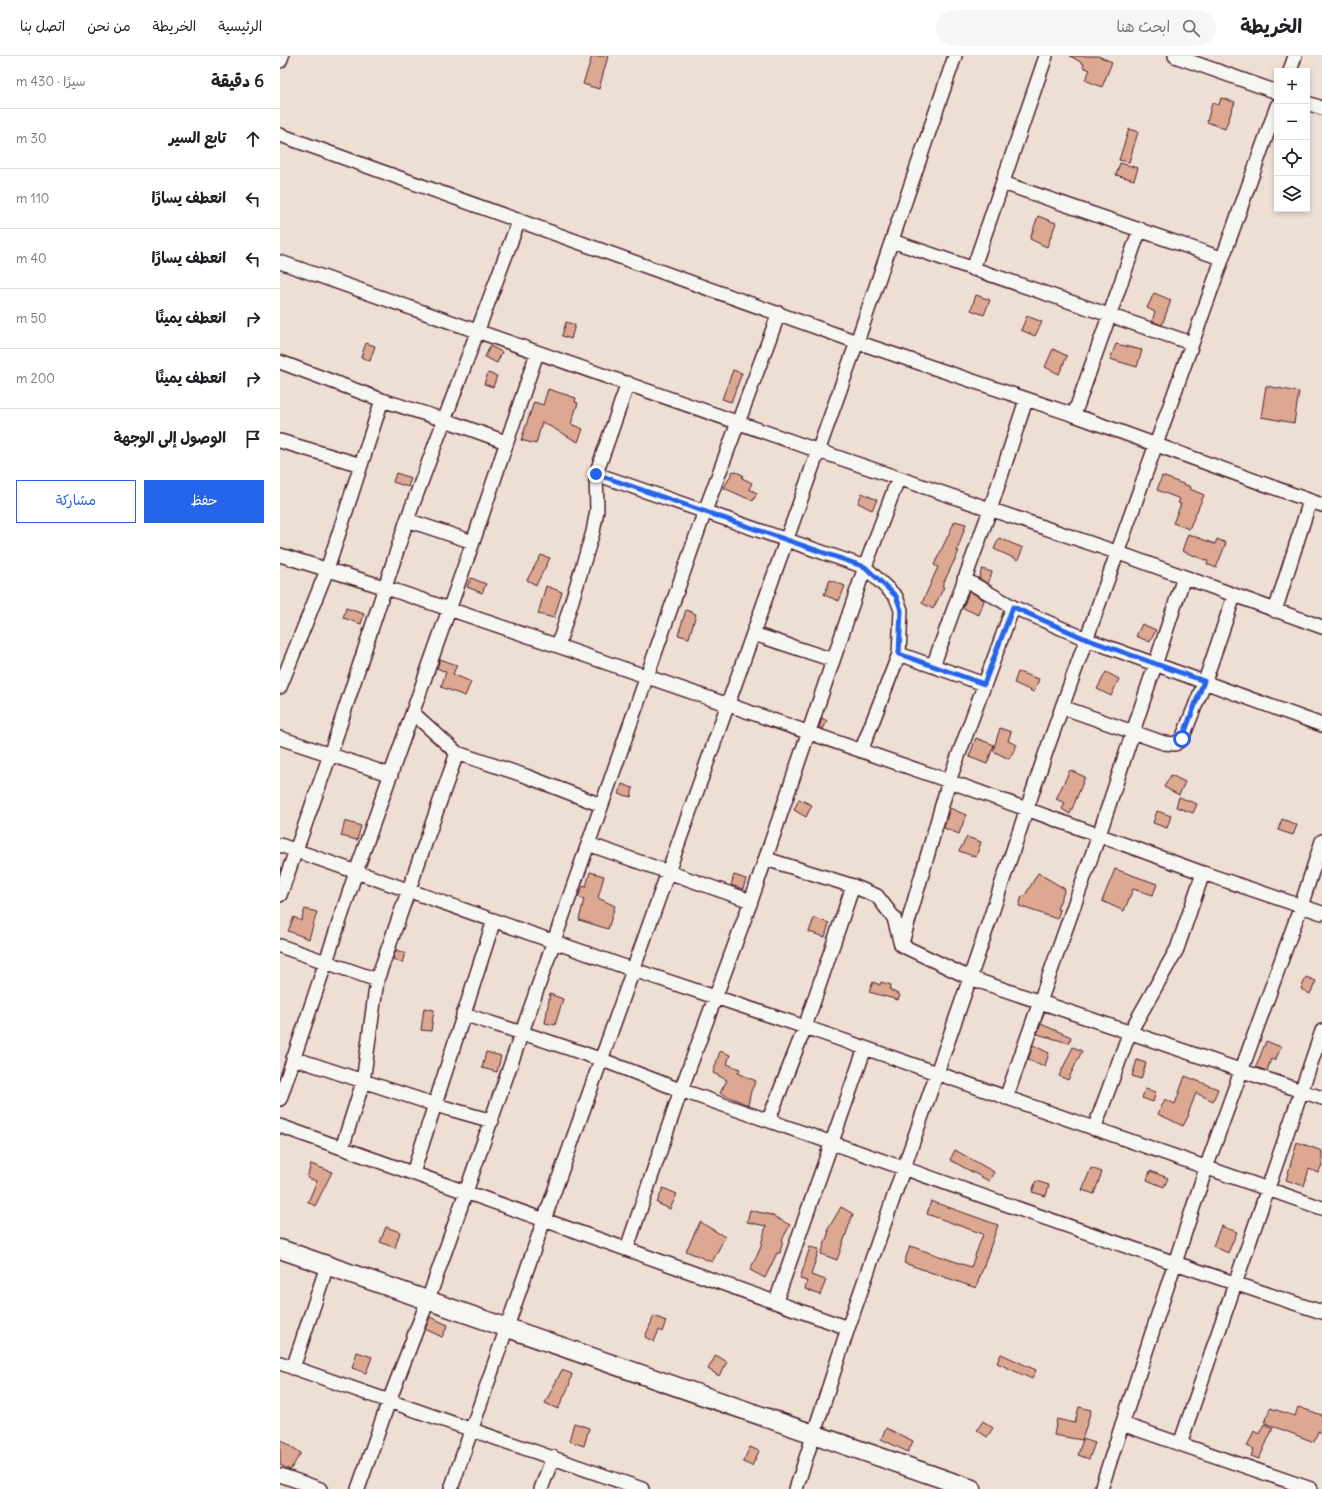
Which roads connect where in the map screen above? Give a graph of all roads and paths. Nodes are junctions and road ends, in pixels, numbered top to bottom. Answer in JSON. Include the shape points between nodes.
{"nodes":[{"id":1,"x":282,"y":56,"type":"edge"},
{"id":2,"x":955,"y":56,"type":"edge"},
{"id":3,"x":1046,"y":56,"type":"edge"},
{"id":4,"x":1175,"y":56,"type":"edge"},
{"id":5,"x":1295,"y":56,"type":"edge"},
{"id":6,"x":280,"y":61,"type":"edge"},
{"id":7,"x":1291,"y":68,"type":"edge"},
{"id":8,"x":1274,"y":91,"type":"edge"},
{"id":9,"x":1310,"y":104,"type":"edge"},
{"id":10,"x":1322,"y":108,"type":"edge"},
{"id":11,"x":1274,"y":114,"type":"edge"},
{"id":12,"x":280,"y":135,"type":"edge"},
{"id":13,"x":1003,"y":183,"type":"junction"},
{"id":14,"x":519,"y":220,"type":"junction"},
{"id":15,"x":1140,"y":229,"type":"junction"},
{"id":16,"x":892,"y":240,"type":"junction"},
{"id":17,"x":1221,"y":258,"type":"junction"},
{"id":18,"x":280,"y":262,"type":"edge"},
{"id":19,"x":972,"y":269,"type":"junction"},
{"id":20,"x":779,"y":313,"type":"junction"},
{"id":21,"x":1110,"y":316,"type":"junction"},
{"id":22,"x":478,"y":332,"type":"junction"},
{"id":23,"x":857,"y":342,"type":"junction"},
{"id":24,"x":1191,"y":343,"type":"junction"},
{"id":25,"x":537,"y":353,"type":"junction"},
{"id":26,"x":280,"y":362,"type":"edge"},
{"id":27,"x":628,"y":383,"type":"junction"},
{"id":28,"x":382,"y":400,"type":"junction"},
{"id":29,"x":1026,"y":400,"type":"junction"},
{"id":30,"x":1074,"y":415,"type":"junction"},
{"id":31,"x":445,"y":420,"type":"junction"},
{"id":32,"x":737,"y":422,"type":"junction"},
{"id":33,"x":280,"y":441,"type":"edge"},
{"id":34,"x":506,"y":442,"type":"junction"},
{"id":35,"x":1154,"y":445,"type":"junction"},
{"id":36,"x":819,"y":451,"type":"junction"},
{"id":37,"x":361,"y":465,"type":"junction"},
{"id":38,"x":596,"y":474,"type":"junction"},
{"id":39,"x":898,"y":479,"type":"junction"},
{"id":40,"x":1316,"y":503,"type":"edge"},
{"id":41,"x":990,"y":510,"type":"junction"},
{"id":42,"x":705,"y":511,"type":"junction"},
{"id":43,"x":407,"y":520,"type":"junction"},
{"id":44,"x":787,"y":540,"type":"junction"},
{"id":45,"x":473,"y":542,"type":"junction"},
{"id":46,"x":1116,"y":552,"type":"junction"},
{"id":47,"x":280,"y":554,"type":"edge"},
{"id":48,"x":865,"y":567,"type":"junction"},
{"id":49,"x":327,"y":570,"type":"junction"},
{"id":50,"x":1184,"y":577,"type":"junction"},
{"id":51,"x":964,"y":579,"type":"junction"},
{"id":52,"x":384,"y":587,"type":"junction"},
{"id":53,"x":1234,"y":596,"type":"junction"},
{"id":54,"x":1013,"y":607,"type":"junction"},
{"id":55,"x":449,"y":609,"type":"junction"},
{"id":56,"x":1275,"y":611,"type":"junction"},
{"id":57,"x":1322,"y":627,"type":"edge"},
{"id":58,"x":754,"y":634,"type":"junction"},
{"id":59,"x":1086,"y":639,"type":"junction"},
{"id":60,"x":558,"y":646,"type":"junction"},
{"id":61,"x":899,"y":654,"type":"junction"},
{"id":62,"x":833,"y":660,"type":"junction"},
{"id":63,"x":1155,"y":664,"type":"junction"},
{"id":64,"x":933,"y":666,"type":"junction"},
{"id":65,"x":648,"y":677,"type":"junction"},
{"id":66,"x":1204,"y":681,"type":"junction"},
{"id":67,"x":984,"y":684,"type":"junction"},
{"id":68,"x":280,"y":687,"type":"edge"},
{"id":69,"x":729,"y":704,"type":"junction"},
{"id":70,"x":1062,"y":706,"type":"junction"},
{"id":71,"x":413,"y":713,"type":"junction"},
{"id":72,"x":1322,"y":725,"type":"edge"},
{"id":73,"x":1133,"y":732,"type":"junction"},
{"id":74,"x":810,"y":733,"type":"junction"},
{"id":75,"x":280,"y":738,"type":"edge"},
{"id":76,"x":861,"y":751,"type":"junction"},
{"id":77,"x":457,"y":753,"type":"junction"},
{"id":78,"x":330,"y":754,"type":"junction"},
{"id":79,"x":391,"y":775,"type":"junction"},
{"id":80,"x":949,"y":781,"type":"junction"},
{"id":81,"x":601,"y":805,"type":"junction"},
{"id":82,"x":1028,"y":809,"type":"junction"},
{"id":83,"x":1099,"y":835,"type":"junction"},
{"id":84,"x":1322,"y":841,"type":"edge"},
{"id":85,"x":588,"y":844,"type":"junction"},
{"id":86,"x":280,"y":845,"type":"edge"},
{"id":87,"x":296,"y":850,"type":"junction"},
{"id":88,"x":766,"y":859,"type":"junction"},
{"id":89,"x":356,"y":872,"type":"junction"},
{"id":90,"x":669,"y":872,"type":"junction"},
{"id":91,"x":1203,"y":873,"type":"junction"},
{"id":92,"x":853,"y":886,"type":"junction"},
{"id":93,"x":410,"y":891,"type":"junction"},
{"id":94,"x":280,"y":895,"type":"edge"},
{"id":95,"x":751,"y":901,"type":"junction"},
{"id":96,"x":1301,"y":906,"type":"junction"},
{"id":97,"x":1322,"y":912,"type":"edge"},
{"id":98,"x":494,"y":920,"type":"junction"},
{"id":99,"x":553,"y":942,"type":"junction"},
{"id":100,"x":901,"y":945,"type":"junction"},
{"id":101,"x":280,"y":946,"type":"edge"},
{"id":102,"x":326,"y":963,"type":"junction"},
{"id":103,"x":634,"y":970,"type":"junction"},
{"id":104,"x":970,"y":978,"type":"junction"},
{"id":105,"x":377,"y":980,"type":"junction"},
{"id":106,"x":717,"y":997,"type":"junction"},
{"id":107,"x":1039,"y":1002,"type":"junction"},
{"id":108,"x":463,"y":1014,"type":"junction"},
{"id":109,"x":805,"y":1027,"type":"junction"},
{"id":110,"x":522,"y":1033,"type":"junction"},
{"id":111,"x":1129,"y":1034,"type":"junction"},
{"id":112,"x":1321,"y":1037,"type":"edge"},
{"id":113,"x":865,"y":1048,"type":"junction"},
{"id":114,"x":293,"y":1058,"type":"junction"},
{"id":115,"x":602,"y":1060,"type":"junction"},
{"id":116,"x":1240,"y":1072,"type":"junction"},
{"id":117,"x":937,"y":1074,"type":"junction"},
{"id":118,"x":363,"y":1082,"type":"junction"},
{"id":119,"x":681,"y":1090,"type":"junction"},
{"id":120,"x":1302,"y":1092,"type":"junction"},
{"id":121,"x":1006,"y":1098,"type":"junction"},
{"id":122,"x":1322,"y":1098,"type":"edge"},
{"id":123,"x":280,"y":1099,"type":"edge"},
{"id":124,"x":436,"y":1105,"type":"junction"},
{"id":125,"x":769,"y":1119,"type":"junction"},
{"id":126,"x":492,"y":1121,"type":"junction"},
{"id":127,"x":280,"y":1126,"type":"edge"},
{"id":128,"x":1094,"y":1129,"type":"junction"},
{"id":129,"x":831,"y":1142,"type":"junction"},
{"id":130,"x":342,"y":1148,"type":"junction"},
{"id":131,"x":903,"y":1168,"type":"junction"},
{"id":132,"x":1206,"y":1168,"type":"junction"},
{"id":133,"x":413,"y":1173,"type":"junction"},
{"id":134,"x":1267,"y":1190,"type":"junction"},
{"id":135,"x":466,"y":1192,"type":"junction"},
{"id":136,"x":1322,"y":1208,"type":"edge"},
{"id":137,"x":544,"y":1220,"type":"junction"},
{"id":138,"x":627,"y":1248,"type":"junction"},
{"id":139,"x":280,"y":1249,"type":"edge"},
{"id":140,"x":1175,"y":1262,"type":"junction"},
{"id":141,"x":327,"y":1266,"type":"junction"},
{"id":142,"x":1235,"y":1284,"type":"junction"},
{"id":143,"x":428,"y":1300,"type":"junction"},
{"id":144,"x":776,"y":1301,"type":"junction"},
{"id":145,"x":1322,"y":1312,"type":"edge"},
{"id":146,"x":507,"y":1328,"type":"junction"},
{"id":147,"x":848,"y":1328,"type":"junction"},
{"id":148,"x":280,"y":1363,"type":"edge"},
{"id":149,"x":293,"y":1368,"type":"junction"},
{"id":150,"x":389,"y":1401,"type":"junction"},
{"id":151,"x":1122,"y":1424,"type":"junction"},
{"id":152,"x":472,"y":1430,"type":"junction"},
{"id":153,"x":814,"y":1435,"type":"junction"},
{"id":154,"x":1180,"y":1444,"type":"junction"},
{"id":155,"x":553,"y":1457,"type":"junction"},
{"id":156,"x":280,"y":1475,"type":"edge"},
{"id":157,"x":320,"y":1489,"type":"edge"},
{"id":158,"x":358,"y":1489,"type":"edge"},
{"id":159,"x":451,"y":1489,"type":"edge"},
{"id":160,"x":541,"y":1489,"type":"edge"},
{"id":161,"x":642,"y":1489,"type":"edge"},
{"id":162,"x":796,"y":1489,"type":"edge"},
{"id":163,"x":972,"y":1489,"type":"edge"},
{"id":164,"x":1101,"y":1489,"type":"edge"},
{"id":165,"x":1311,"y":1489,"type":"edge"}],
"edges":[{"from":1,"to":6,"type":"street"},
{"from":2,"to":16,"type":"street"},
{"from":3,"to":13,"type":"street"},
{"from":4,"to":8,"type":"street"},
{"from":5,"to":7,"type":"street"},
{"from":9,"to":10,"type":"street"},
{"from":11,"to":17,"type":"street"},
{"from":12,"to":14,"type":"street"},
{"from":13,"to":15,"type":"street"},
{"from":13,"to":19,"type":"street"},
{"from":14,"to":20,"type":"street"},
{"from":14,"to":22,"type":"street"},
{"from":15,"to":17,"type":"street"},
{"from":15,"to":21,"type":"street"},
{"from":16,"to":19,"type":"street"},
{"from":16,"to":23,"type":"street"},
{"from":17,"to":24,"type":"street"},
{"from":18,"to":22,"type":"street"},
{"from":19,"to":21,"type":"street"},
{"from":20,"to":23,"type":"street"},
{"from":20,"to":32,"type":"street"},
{"from":21,"to":24,"type":"street"},
{"from":21,"to":30,"type":"street"},
{"from":22,"to":25,"type":"street"},
{"from":22,"to":31,"type":"street"},
{"from":23,"to":29,"type":"street"},
{"from":23,"to":36,"type":"street"},
{"from":24,"to":35,"type":"street"},
{"from":25,"to":27,"type":"street"},
{"from":25,"to":34,"type":"street"},
{"from":26,"to":28,"type":"street"},
{"from":27,"to":32,"type":"street"},
{"from":27,"to":38,"type":"street"},
{"from":28,"to":31,"type":"street"},
{"from":28,"to":37,"type":"street"},
{"from":29,"to":30,"type":"street"},
{"from":29,"to":41,"type":"street"},
{"from":30,"to":35,"type":"street"},
{"from":31,"to":34,"type":"street"},
{"from":31,"to":43,"type":"street"},
{"from":32,"to":36,"type":"street"},
{"from":32,"to":42,"type":"street"},
{"from":33,"to":37,"type":"street"},
{"from":34,"to":45,"type":"street"},
{"from":35,"to":40,"type":"street"},
{"from":35,"to":46,"type":"street"},
{"from":36,"to":39,"type":"street"},
{"from":36,"to":44,"type":"street"},
{"from":37,"to":49,"type":"street"},
{"from":38,"to":42,"type":"street"},
{"from":38,"to":60,"type":"street","via":[[597,510],[593,532]]},
{"from":39,"to":41,"type":"street"},
{"from":39,"to":48,"type":"street"},
{"from":40,"to":56,"type":"street"},
{"from":41,"to":46,"type":"street"},
{"from":41,"to":51,"type":"street"},
{"from":42,"to":44,"type":"street"},
{"from":42,"to":65,"type":"street"},
{"from":43,"to":45,"type":"street"},
{"from":43,"to":52,"type":"street"},
{"from":44,"to":48,"type":"street"},
{"from":44,"to":58,"type":"street"},
{"from":45,"to":55,"type":"street"},
{"from":46,"to":50,"type":"street"},
{"from":46,"to":59,"type":"street"},
{"from":47,"to":49,"type":"street"},
{"from":48,"to":61,"type":"street","via":[[896,596],[901,610]]},
{"from":48,"to":62,"type":"street"},
{"from":49,"to":52,"type":"street"},
{"from":49,"to":68,"type":"street"},
{"from":50,"to":53,"type":"street"},
{"from":50,"to":63,"type":"street"},
{"from":51,"to":54,"type":"street"},
{"from":51,"to":64,"type":"street"},
{"from":52,"to":55,"type":"street"},
{"from":52,"to":78,"type":"street"},
{"from":53,"to":56,"type":"street"},
{"from":53,"to":66,"type":"street"},
{"from":54,"to":59,"type":"street"},
{"from":54,"to":67,"type":"street"},
{"from":55,"to":60,"type":"street"},
{"from":55,"to":71,"type":"street"},
{"from":56,"to":57,"type":"street"},
{"from":58,"to":62,"type":"street"},
{"from":58,"to":69,"type":"street"},
{"from":59,"to":63,"type":"street"},
{"from":59,"to":70,"type":"street"},
{"from":60,"to":65,"type":"street"},
{"from":61,"to":64,"type":"street"},
{"from":61,"to":76,"type":"street"},
{"from":62,"to":74,"type":"street"},
{"from":63,"to":66,"type":"street"},
{"from":63,"to":73,"type":"street"},
{"from":64,"to":67,"type":"street"},
{"from":65,"to":69,"type":"street"},
{"from":65,"to":81,"type":"street"},
{"from":66,"to":72,"type":"street"},
{"from":66,"to":73,"type":"street","via":[[1182,739],[1175,744],[1164,743]]},
{"from":67,"to":80,"type":"street"},
{"from":69,"to":74,"type":"street"},
{"from":69,"to":90,"type":"street"},
{"from":70,"to":73,"type":"street"},
{"from":70,"to":82,"type":"street"},
{"from":71,"to":77,"type":"street"},
{"from":71,"to":79,"type":"street"},
{"from":73,"to":83,"type":"street"},
{"from":74,"to":76,"type":"street"},
{"from":74,"to":88,"type":"street"},
{"from":75,"to":78,"type":"street"},
{"from":76,"to":80,"type":"street"},
{"from":77,"to":81,"type":"street"},
{"from":77,"to":93,"type":"street"},
{"from":78,"to":79,"type":"street"},
{"from":78,"to":87,"type":"street"},
{"from":79,"to":89,"type":"street"},
{"from":80,"to":82,"type":"street"},
{"from":80,"to":100,"type":"street"},
{"from":81,"to":85,"type":"street"},
{"from":82,"to":83,"type":"street"},
{"from":82,"to":104,"type":"street"},
{"from":83,"to":91,"type":"street"},
{"from":83,"to":107,"type":"street"},
{"from":84,"to":96,"type":"street"},
{"from":85,"to":90,"type":"street"},
{"from":85,"to":99,"type":"street"},
{"from":86,"to":87,"type":"street"},
{"from":87,"to":89,"type":"street"},
{"from":87,"to":94,"type":"street"},
{"from":88,"to":92,"type":"street"},
{"from":88,"to":95,"type":"street"},
{"from":89,"to":93,"type":"street"},
{"from":89,"to":102,"type":"street"},
{"from":90,"to":95,"type":"street"},
{"from":90,"to":103,"type":"street"},
{"from":91,"to":96,"type":"street"},
{"from":91,"to":111,"type":"street","via":[[1177,949]]},
{"from":92,"to":100,"type":"street","via":[[877,896],[887,907],[894,918]]},
{"from":92,"to":109,"type":"street"},
{"from":93,"to":98,"type":"street"},
{"from":93,"to":105,"type":"street"},
{"from":95,"to":106,"type":"street"},
{"from":96,"to":97,"type":"street"},
{"from":96,"to":116,"type":"street"},
{"from":98,"to":99,"type":"street"},
{"from":98,"to":108,"type":"street"},
{"from":99,"to":103,"type":"street"},
{"from":99,"to":110,"type":"street"},
{"from":100,"to":104,"type":"street"},
{"from":101,"to":102,"type":"street"},
{"from":102,"to":105,"type":"street"},
{"from":102,"to":114,"type":"street"},
{"from":103,"to":106,"type":"street"},
{"from":103,"to":115,"type":"street"},
{"from":104,"to":107,"type":"street"},
{"from":104,"to":117,"type":"street"},
{"from":105,"to":118,"type":"street"},
{"from":106,"to":109,"type":"street"},
{"from":106,"to":119,"type":"street"},
{"from":107,"to":111,"type":"street"},
{"from":107,"to":121,"type":"street"},
{"from":108,"to":110,"type":"street"},
{"from":108,"to":124,"type":"street"},
{"from":109,"to":113,"type":"street"},
{"from":109,"to":125,"type":"street"},
{"from":110,"to":115,"type":"street"},
{"from":110,"to":126,"type":"street"},
{"from":111,"to":116,"type":"street"},
{"from":111,"to":128,"type":"street"},
{"from":112,"to":120,"type":"street"},
{"from":113,"to":117,"type":"street"},
{"from":113,"to":129,"type":"street"},
{"from":114,"to":118,"type":"street"},
{"from":114,"to":123,"type":"street"},
{"from":115,"to":119,"type":"street"},
{"from":115,"to":137,"type":"street"},
{"from":116,"to":120,"type":"street"},
{"from":116,"to":132,"type":"street"},
{"from":117,"to":121,"type":"street"},
{"from":117,"to":131,"type":"street"},
{"from":118,"to":124,"type":"street"},
{"from":118,"to":130,"type":"street"},
{"from":119,"to":125,"type":"street"},
{"from":119,"to":138,"type":"street"},
{"from":120,"to":122,"type":"street"},
{"from":120,"to":134,"type":"street"},
{"from":121,"to":128,"type":"street"},
{"from":124,"to":126,"type":"street"},
{"from":124,"to":133,"type":"street"},
{"from":125,"to":129,"type":"street"},
{"from":126,"to":135,"type":"street"},
{"from":127,"to":130,"type":"street"},
{"from":128,"to":132,"type":"street"},
{"from":129,"to":131,"type":"street"},
{"from":129,"to":144,"type":"street"},
{"from":130,"to":133,"type":"street"},
{"from":131,"to":140,"type":"street"},
{"from":131,"to":147,"type":"street"},
{"from":132,"to":134,"type":"street"},
{"from":132,"to":140,"type":"street"},
{"from":133,"to":135,"type":"street"},
{"from":134,"to":136,"type":"street"},
{"from":134,"to":142,"type":"street"},
{"from":135,"to":137,"type":"street"},
{"from":135,"to":143,"type":"street"},
{"from":137,"to":138,"type":"street"},
{"from":137,"to":146,"type":"street"},
{"from":138,"to":144,"type":"street"},
{"from":139,"to":141,"type":"main road"},
{"from":140,"to":142,"type":"street"},
{"from":140,"to":151,"type":"street"},
{"from":141,"to":143,"type":"main road"},
{"from":141,"to":149,"type":"street"},
{"from":142,"to":145,"type":"street"},
{"from":142,"to":154,"type":"street"},
{"from":143,"to":146,"type":"main road"},
{"from":143,"to":150,"type":"street"},
{"from":144,"to":147,"type":"street"},
{"from":146,"to":152,"type":"street"},
{"from":146,"to":153,"type":"main road"},
{"from":147,"to":153,"type":"street"},
{"from":148,"to":149,"type":"street"},
{"from":149,"to":150,"type":"street"},
{"from":150,"to":152,"type":"street"},
{"from":150,"to":158,"type":"street"},
{"from":151,"to":154,"type":"street"},
{"from":151,"to":164,"type":"street"},
{"from":152,"to":155,"type":"street"},
{"from":152,"to":159,"type":"street"},
{"from":153,"to":162,"type":"street"},
{"from":153,"to":163,"type":"main road"},
{"from":154,"to":165,"type":"street"},
{"from":155,"to":160,"type":"street"},
{"from":155,"to":161,"type":"street"},
{"from":156,"to":157,"type":"street"}]}
